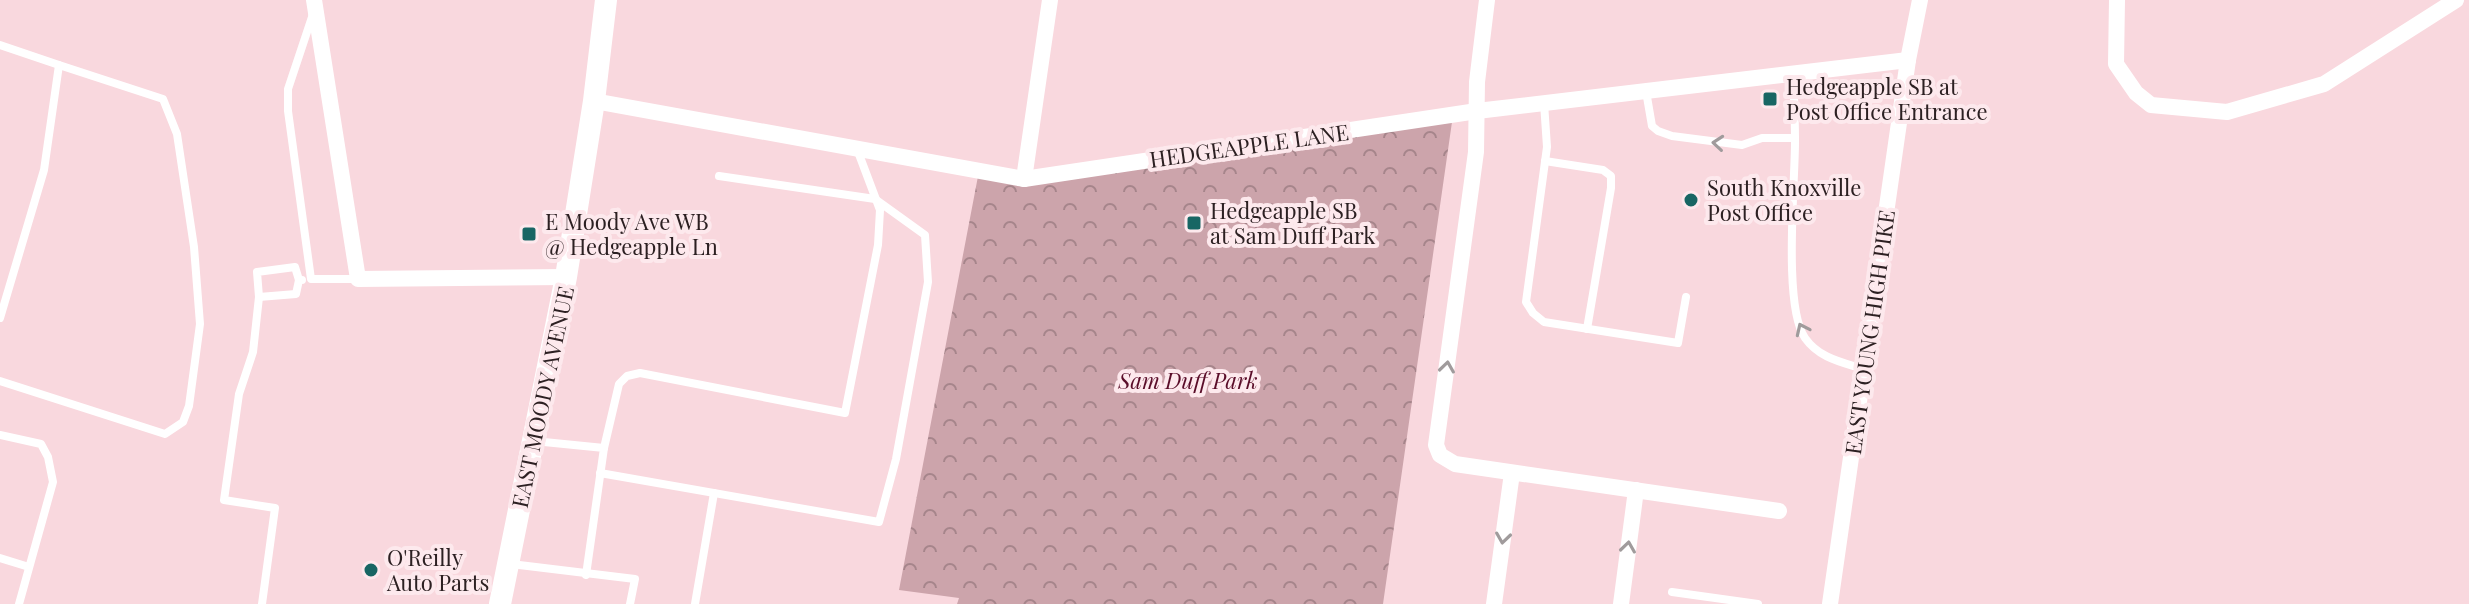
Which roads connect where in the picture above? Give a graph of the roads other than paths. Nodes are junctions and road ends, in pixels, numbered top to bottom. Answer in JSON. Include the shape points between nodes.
{"nodes":[{"id":1,"x":606,"y":0,"type":"edge"},
{"id":2,"x":1050,"y":0,"type":"edge"},
{"id":3,"x":1487,"y":0,"type":"edge"},
{"id":4,"x":1920,"y":0,"type":"edge"},
{"id":5,"x":2117,"y":0,"type":"edge"},
{"id":6,"x":2456,"y":0,"type":"edge"},
{"id":7,"x":314,"y":5,"type":"edge"},
{"id":8,"x":0,"y":45,"type":"edge"},
{"id":9,"x":1908,"y":60,"type":"junction"},
{"id":10,"x":59,"y":65,"type":"junction"},
{"id":11,"x":1793,"y":74,"type":"junction"},
{"id":12,"x":1646,"y":91,"type":"junction"},
{"id":13,"x":594,"y":101,"type":"junction"},
{"id":14,"x":1544,"y":103,"type":"junction"},
{"id":15,"x":1477,"y":111,"type":"junction"},
{"id":16,"x":1795,"y":138,"type":"junction"},
{"id":17,"x":857,"y":149,"type":"junction"},
{"id":18,"x":1545,"y":161,"type":"junction"},
{"id":19,"x":719,"y":176,"type":"dead end"},
{"id":20,"x":1024,"y":179,"type":"junction"},
{"id":21,"x":875,"y":199,"type":"junction"},
{"id":22,"x":566,"y":277,"type":"junction"},
{"id":23,"x":311,"y":279,"type":"junction"},
{"id":24,"x":358,"y":279,"type":"junction"},
{"id":25,"x":299,"y":280,"type":"junction"},
{"id":26,"x":259,"y":297,"type":"junction"},
{"id":27,"x":1686,"y":297,"type":"dead end"},
{"id":28,"x":0,"y":318,"type":"edge"},
{"id":29,"x":1587,"y":329,"type":"junction"},
{"id":30,"x":1864,"y":369,"type":"junction"},
{"id":31,"x":0,"y":381,"type":"edge"},
{"id":32,"x":0,"y":435,"type":"edge"},
{"id":33,"x":533,"y":441,"type":"junction"},
{"id":34,"x":604,"y":448,"type":"junction"},
{"id":35,"x":600,"y":473,"type":"junction"},
{"id":36,"x":1512,"y":473,"type":"junction"},
{"id":37,"x":1636,"y":490,"type":"junction"},
{"id":38,"x":714,"y":493,"type":"junction"},
{"id":39,"x":1779,"y":511,"type":"dead end"},
{"id":40,"x":0,"y":558,"type":"edge"},
{"id":41,"x":508,"y":564,"type":"junction"},
{"id":42,"x":29,"y":567,"type":"junction"},
{"id":43,"x":586,"y":575,"type":"junction"},
{"id":44,"x":1672,"y":592,"type":"dead end"},
{"id":45,"x":19,"y":604,"type":"edge"},
{"id":46,"x":262,"y":604,"type":"edge"},
{"id":47,"x":500,"y":604,"type":"edge"},
{"id":48,"x":630,"y":604,"type":"edge"},
{"id":49,"x":695,"y":604,"type":"edge"},
{"id":50,"x":1494,"y":604,"type":"edge"},
{"id":51,"x":1621,"y":604,"type":"edge"},
{"id":52,"x":1758,"y":604,"type":"edge"},
{"id":53,"x":1830,"y":604,"type":"edge"}],
"edges":[{"from":1,"to":13,"type":"main road","name":"EAST MOODY AVENUE"},
{"from":2,"to":20,"type":"street"},
{"from":3,"to":15,"type":"street"},
{"from":4,"to":9,"type":"street","name":"EAST YOUNG HIGH PIKE"},
{"from":5,"to":6,"type":"street","via":[[2116,64],[2136,93],[2151,105],[2227,112],[2324,84]]},
{"from":7,"to":23,"type":"lane","via":[[288,89]]},
{"from":7,"to":24,"type":"street"},
{"from":8,"to":10,"type":"lane"},
{"from":9,"to":11,"type":"street","name":"HEDGEAPPLE LANE"},
{"from":9,"to":30,"type":"street","name":"EAST YOUNG HIGH PIKE"},
{"from":10,"to":28,"type":"lane","via":[[44,170]]},
{"from":10,"to":31,"type":"lane","via":[[163,99],[177,134],[200,324],[189,406],[183,422],[165,434]]},
{"from":11,"to":12,"type":"street","name":"HEDGEAPPLE LANE"},
{"from":11,"to":16,"type":"lane"},
{"from":12,"to":14,"type":"street","name":"HEDGEAPPLE LANE"},
{"from":16,"to":12,"type":"lane","one_way":true,"via":[[1762,138],[1742,145],[1658,131],[1649,117]]},
{"from":13,"to":17,"type":"street","name":"HEDGEAPPLE LANE"},
{"from":13,"to":22,"type":"main road","name":"EAST MOODY AVENUE"},
{"from":14,"to":15,"type":"street","name":"HEDGEAPPLE LANE"},
{"from":14,"to":18,"type":"lane"},
{"from":15,"to":20,"type":"street","name":"HEDGEAPPLE LANE"},
{"from":36,"to":15,"type":"street","one_way":true,"via":[[1455,464],[1440,455],[1436,445],[1476,152]]},
{"from":30,"to":16,"type":"lane","one_way":true,"via":[[1826,357],[1813,348],[1797,323]]},
{"from":17,"to":20,"type":"street","name":"HEDGEAPPLE LANE"},
{"from":17,"to":21,"type":"lane"},
{"from":18,"to":29,"type":"lane","via":[[1526,302],[1544,322]]},
{"from":18,"to":29,"type":"lane","via":[[1603,170],[1611,176]]},
{"from":19,"to":21,"type":"lane"},
{"from":21,"to":34,"type":"lane","via":[[880,210],[878,245],[845,413],[640,373],[619,384]]},
{"from":21,"to":38,"type":"lane","via":[[925,235],[928,282],[896,459],[879,522]]},
{"from":22,"to":24,"type":"street"},
{"from":22,"to":33,"type":"main road","name":"EAST MOODY AVENUE"},
{"from":23,"to":24,"type":"lane"},
{"from":23,"to":25,"type":"lane"},
{"from":25,"to":26,"type":"lane","via":[[296,294]]},
{"from":25,"to":26,"type":"lane","via":[[295,267],[257,272]]},
{"from":26,"to":46,"type":"lane","via":[[224,500],[275,508]]},
{"from":27,"to":29,"type":"lane","via":[[1678,343]]},
{"from":30,"to":53,"type":"street","name":"EAST YOUNG HIGH PIKE"},
{"from":32,"to":42,"type":"lane","via":[[41,444],[48,457],[53,482]]},
{"from":33,"to":34,"type":"lane"},
{"from":33,"to":41,"type":"main road","name":"EAST MOODY AVENUE"},
{"from":34,"to":35,"type":"lane"},
{"from":35,"to":38,"type":"lane"},
{"from":35,"to":43,"type":"lane"},
{"from":36,"to":37,"type":"street"},
{"from":36,"to":50,"type":"street","one_way":true},
{"from":37,"to":39,"type":"street"},
{"from":51,"to":37,"type":"street","one_way":true},
{"from":38,"to":49,"type":"lane"},
{"from":40,"to":42,"type":"lane"},
{"from":41,"to":43,"type":"lane"},
{"from":41,"to":47,"type":"main road","name":"EAST MOODY AVENUE"},
{"from":42,"to":45,"type":"lane"},
{"from":43,"to":48,"type":"lane","via":[[635,579]]},
{"from":44,"to":52,"type":"lane"}]}
